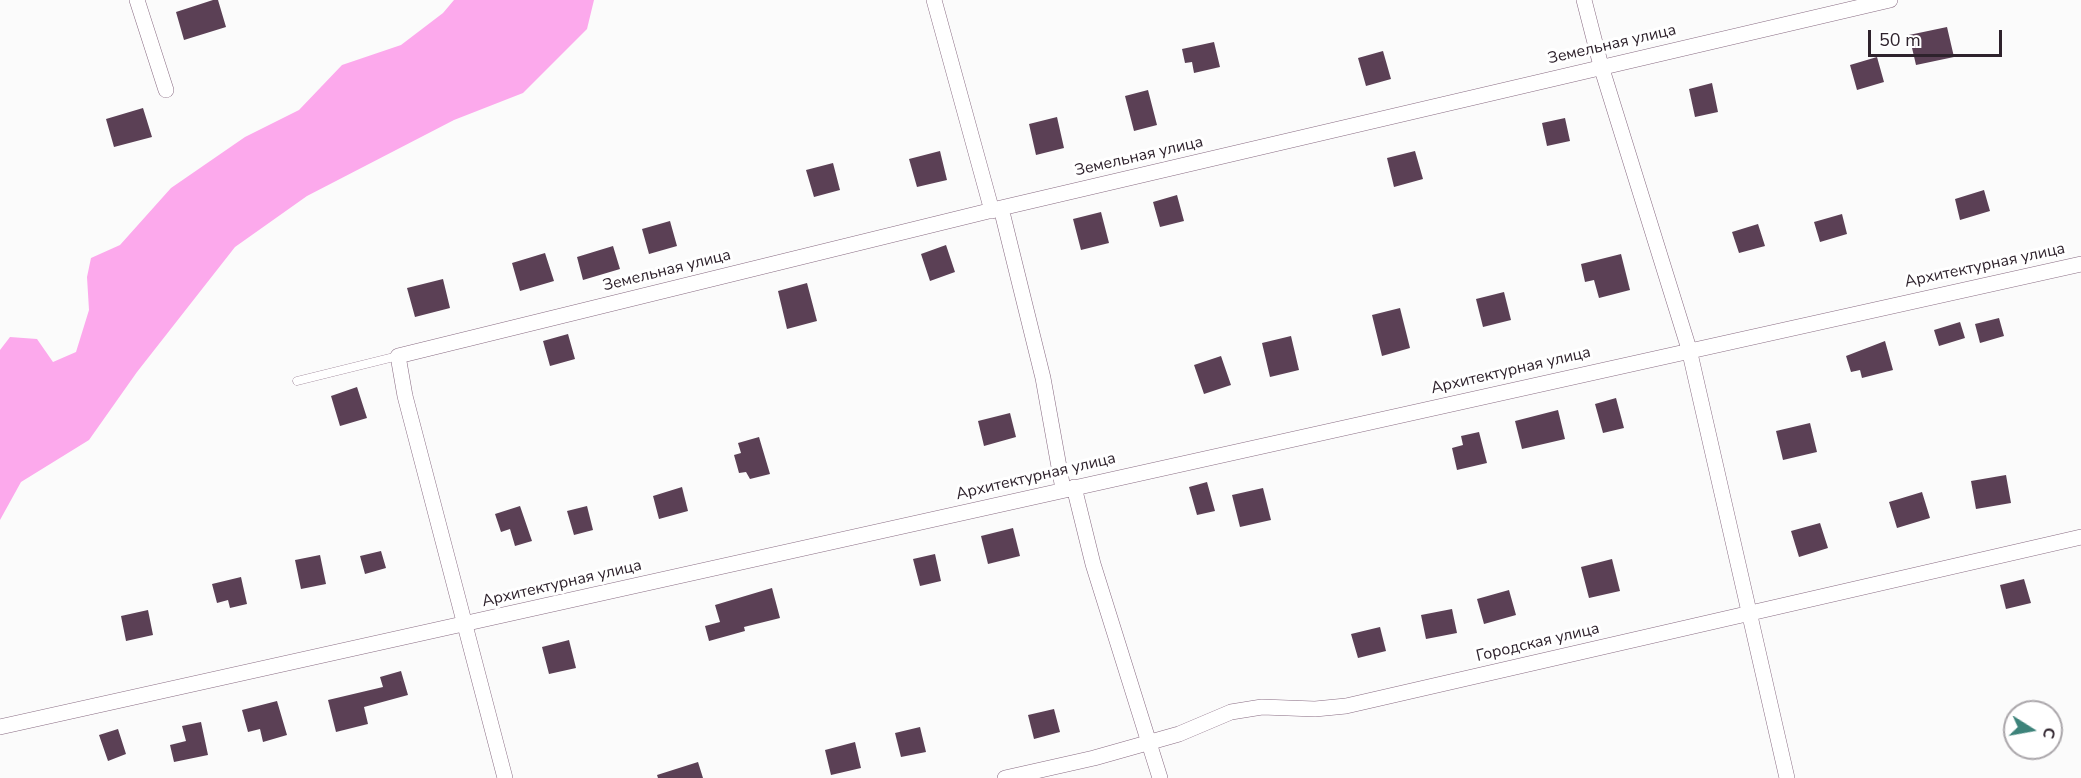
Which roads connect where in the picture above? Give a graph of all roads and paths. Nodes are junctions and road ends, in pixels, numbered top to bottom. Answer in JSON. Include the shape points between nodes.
{"nodes":[{"id":1,"x":137,"y":0,"type":"edge"},
{"id":2,"x":934,"y":0,"type":"edge"},
{"id":3,"x":1584,"y":0,"type":"edge"},
{"id":4,"x":1890,"y":0,"type":"edge"},
{"id":5,"x":1601,"y":66,"type":"junction"},
{"id":6,"x":166,"y":90,"type":"dead end"},
{"id":7,"x":996,"y":210,"type":"junction"},
{"id":8,"x":2081,"y":264,"type":"edge"},
{"id":9,"x":1689,"y":349,"type":"junction"},
{"id":10,"x":398,"y":356,"type":"junction"},
{"id":11,"x":297,"y":381,"type":"dead end"},
{"id":12,"x":1068,"y":488,"type":"junction"},
{"id":13,"x":2081,"y":537,"type":"edge"},
{"id":14,"x":1747,"y":612,"type":"junction"},
{"id":15,"x":464,"y":625,"type":"junction"},
{"id":16,"x":0,"y":727,"type":"edge"},
{"id":17,"x":1148,"y":740,"type":"junction"},
{"id":18,"x":505,"y":778,"type":"edge"},
{"id":19,"x":1005,"y":778,"type":"edge"},
{"id":20,"x":1160,"y":778,"type":"edge"},
{"id":21,"x":1787,"y":778,"type":"edge"}],
"edges":[{"from":1,"to":6,"type":"street"},
{"from":2,"to":7,"type":"street"},
{"from":3,"to":5,"type":"street"},
{"from":4,"to":5,"type":"street","name":"Земельная улица"},
{"from":5,"to":7,"type":"street","name":"Земельная улица"},
{"from":5,"to":9,"type":"street"},
{"from":7,"to":10,"type":"street","name":"Земельная улица"},
{"from":7,"to":12,"type":"street","via":[[1046,389]]},
{"from":8,"to":9,"type":"street","name":"Архитектурная улица"},
{"from":9,"to":12,"type":"street","name":"Архитектурная улица"},
{"from":9,"to":14,"type":"street"},
{"from":10,"to":11,"type":"lane"},
{"from":10,"to":15,"type":"street"},
{"from":12,"to":15,"type":"street","name":"Архитектурная улица"},
{"from":12,"to":17,"type":"street"},
{"from":13,"to":14,"type":"street","name":"Городская улица"},
{"from":14,"to":17,"type":"street","name":"Городская улица","via":[[1346,706],[1262,707],[1231,712],[1179,734]]},
{"from":14,"to":21,"type":"street"},
{"from":15,"to":16,"type":"street","name":"Архитектурная улица"},
{"from":15,"to":18,"type":"street"},
{"from":17,"to":19,"type":"street","name":"Городская улица","via":[[1094,758]]},
{"from":17,"to":20,"type":"street"}]}
